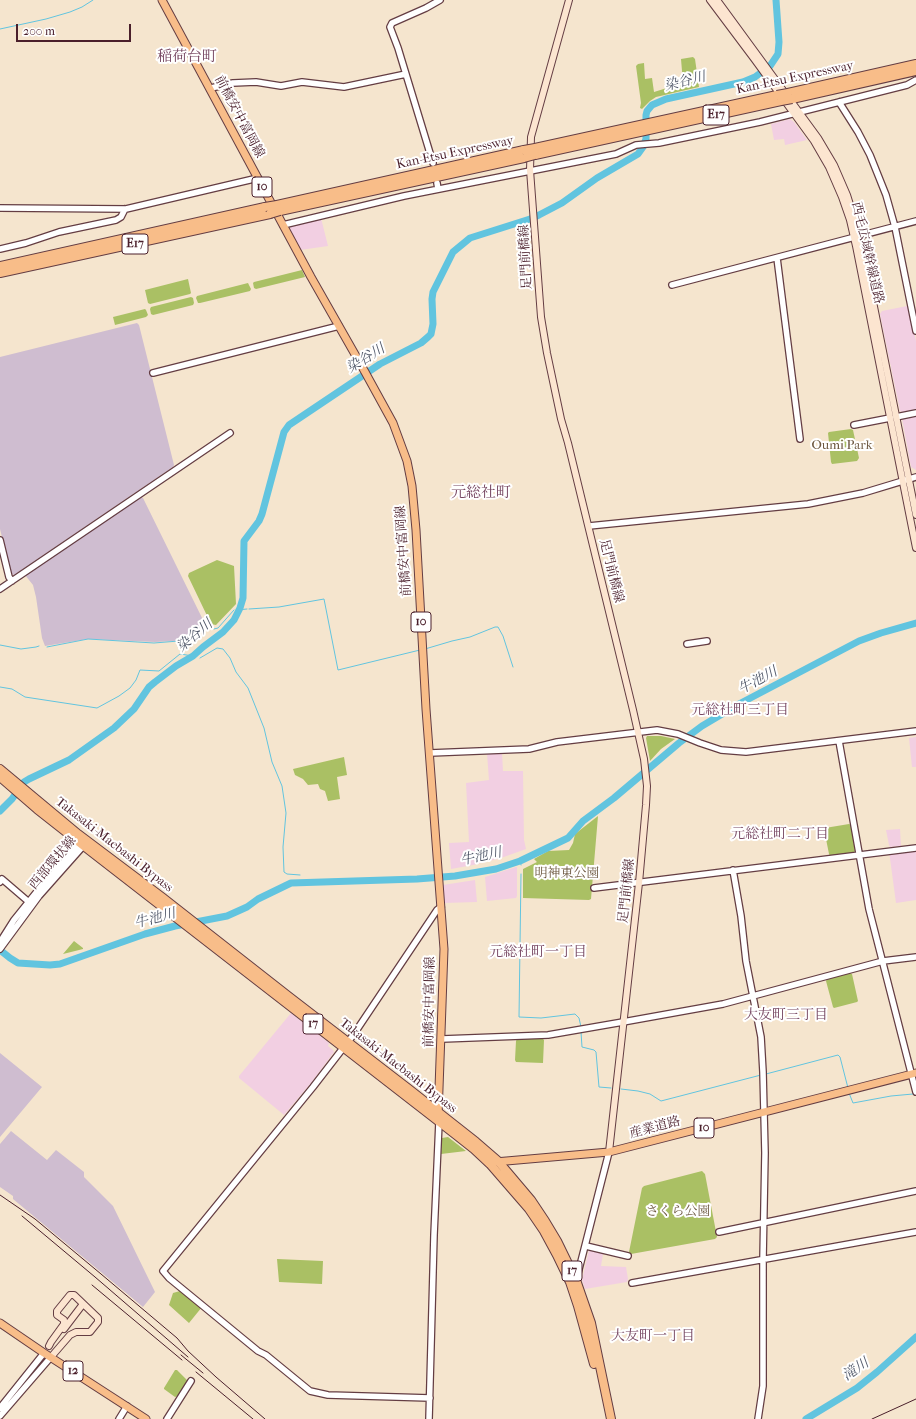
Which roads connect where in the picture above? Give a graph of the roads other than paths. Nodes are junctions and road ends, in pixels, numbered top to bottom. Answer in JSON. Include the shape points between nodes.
{"nodes":[{"id":1,"x":162,"y":0,"type":"edge"},
{"id":2,"x":440,"y":0,"type":"edge"},
{"id":3,"x":569,"y":0,"type":"edge"},
{"id":4,"x":710,"y":0,"type":"edge"},
{"id":5,"x":717,"y":0,"type":"edge"},
{"id":6,"x":762,"y":66,"type":"junction"},
{"id":7,"x":913,"y":68,"type":"edge"},
{"id":8,"x":406,"y":74,"type":"junction"},
{"id":9,"x":916,"y":80,"type":"edge"},
{"id":10,"x":211,"y":88,"type":"junction"},
{"id":11,"x":839,"y":102,"type":"junction"},
{"id":12,"x":797,"y":113,"type":"junction"},
{"id":13,"x":433,"y":163,"type":"dead end"},
{"id":14,"x":530,"y":170,"type":"junction"},
{"id":15,"x":258,"y":178,"type":"junction"},
{"id":16,"x":437,"y":183,"type":"dead end"},
{"id":17,"x":438,"y":190,"type":"junction"},
{"id":18,"x":0,"y":208,"type":"edge"},
{"id":19,"x":125,"y":209,"type":"junction"},
{"id":20,"x":268,"y":211,"type":"junction"},
{"id":21,"x":916,"y":221,"type":"edge"},
{"id":22,"x":283,"y":225,"type":"junction"},
{"id":23,"x":895,"y":228,"type":"junction"},
{"id":24,"x":857,"y":237,"type":"junction"},
{"id":25,"x":0,"y":249,"type":"edge"},
{"id":26,"x":778,"y":258,"type":"junction"},
{"id":27,"x":0,"y":266,"type":"edge"},
{"id":28,"x":0,"y":274,"type":"edge"},
{"id":29,"x":672,"y":285,"type":"dead end"},
{"id":30,"x":339,"y":326,"type":"junction"},
{"id":31,"x":916,"y":330,"type":"edge"},
{"id":32,"x":153,"y":373,"type":"dead end"},
{"id":33,"x":916,"y":413,"type":"edge"},
{"id":34,"x":893,"y":418,"type":"junction"},
{"id":35,"x":854,"y":425,"type":"dead end"},
{"id":36,"x":230,"y":433,"type":"dead end"},
{"id":37,"x":800,"y":439,"type":"dead end"},
{"id":38,"x":916,"y":477,"type":"edge"},
{"id":39,"x":906,"y":481,"type":"junction"},
{"id":40,"x":916,"y":515,"type":"edge"},
{"id":41,"x":589,"y":526,"type":"junction"},
{"id":42,"x":0,"y":540,"type":"edge"},
{"id":43,"x":916,"y":548,"type":"edge"},
{"id":44,"x":12,"y":581,"type":"junction"},
{"id":45,"x":0,"y":589,"type":"edge"},
{"id":46,"x":707,"y":641,"type":"dead end"},
{"id":47,"x":687,"y":644,"type":"dead end"},
{"id":48,"x":916,"y":731,"type":"edge"},
{"id":49,"x":638,"y":732,"type":"junction"},
{"id":50,"x":839,"y":741,"type":"junction"},
{"id":51,"x":430,"y":753,"type":"junction"},
{"id":52,"x":0,"y":769,"type":"edge"},
{"id":53,"x":0,"y":776,"type":"edge"},
{"id":54,"x":15,"y":785,"type":"junction"},
{"id":55,"x":84,"y":844,"type":"junction"},
{"id":56,"x":916,"y":848,"type":"edge"},
{"id":57,"x":859,"y":855,"type":"junction"},
{"id":58,"x":733,"y":870,"type":"junction"},
{"id":59,"x":0,"y":882,"type":"edge"},
{"id":60,"x":639,"y":883,"type":"junction"},
{"id":61,"x":594,"y":888,"type":"dead end"},
{"id":62,"x":30,"y":903,"type":"junction"},
{"id":63,"x":441,"y":907,"type":"junction"},
{"id":64,"x":186,"y":922,"type":"junction"},
{"id":65,"x":1,"y":946,"type":"edge"},
{"id":66,"x":916,"y":957,"type":"edge"},
{"id":67,"x":883,"y":961,"type":"junction"},
{"id":68,"x":752,"y":997,"type":"junction"},
{"id":69,"x":624,"y":1022,"type":"junction"},
{"id":70,"x":442,"y":1040,"type":"junction"},
{"id":71,"x":346,"y":1045,"type":"junction"},
{"id":72,"x":914,"y":1073,"type":"edge"},
{"id":73,"x":916,"y":1092,"type":"edge"},
{"id":74,"x":438,"y":1112,"type":"junction"},
{"id":75,"x":764,"y":1112,"type":"junction"},
{"id":76,"x":439,"y":1122,"type":"junction"},
{"id":77,"x":609,"y":1152,"type":"junction"},
{"id":78,"x":494,"y":1163,"type":"junction"},
{"id":79,"x":916,"y":1191,"type":"edge"},
{"id":80,"x":764,"y":1223,"type":"junction"},
{"id":81,"x":719,"y":1232,"type":"dead end"},
{"id":82,"x":916,"y":1232,"type":"edge"},
{"id":83,"x":586,"y":1246,"type":"junction"},
{"id":84,"x":628,"y":1256,"type":"dead end"},
{"id":85,"x":763,"y":1259,"type":"junction"},
{"id":86,"x":576,"y":1280,"type":"junction"},
{"id":87,"x":632,"y":1282,"type":"dead end"},
{"id":88,"x":572,"y":1289,"type":"junction"},
{"id":89,"x":83,"y":1304,"type":"junction"},
{"id":90,"x":0,"y":1323,"type":"edge"},
{"id":91,"x":49,"y":1346,"type":"junction"},
{"id":92,"x":44,"y":1353,"type":"junction"},
{"id":93,"x":51,"y":1358,"type":"junction"},
{"id":94,"x":192,"y":1381,"type":"dead end"},
{"id":95,"x":430,"y":1398,"type":"junction"},
{"id":96,"x":0,"y":1408,"type":"edge"},
{"id":97,"x":129,"y":1408,"type":"junction"},
{"id":98,"x":0,"y":1416,"type":"edge"},
{"id":99,"x":119,"y":1419,"type":"edge"},
{"id":100,"x":139,"y":1419,"type":"edge"},
{"id":101,"x":146,"y":1419,"type":"edge"},
{"id":102,"x":166,"y":1419,"type":"edge"},
{"id":103,"x":429,"y":1419,"type":"edge"},
{"id":104,"x":606,"y":1419,"type":"edge"},
{"id":105,"x":611,"y":1419,"type":"edge"},
{"id":106,"x":758,"y":1419,"type":"edge"}],
"edges":[{"from":1,"to":10,"type":"main road","name":"前橋安中富岡線","number":"10"},
{"from":2,"to":8,"type":"street","via":[[391,24],[390,28]]},
{"from":3,"to":14,"type":"main road","name":"足門前橋線","via":[[531,137]]},
{"from":4,"to":6,"type":"main road","name":"西毛広域幹線道路"},
{"from":5,"to":6,"type":"main road","name":"西毛広域幹線道路"},
{"from":6,"to":12,"type":"main road","name":"西毛広域幹線道路"},
{"from":7,"to":20,"type":"highway","name":"Kan-Etsu Expressway","number":"E17","bridge":true},
{"from":8,"to":10,"type":"street","via":[[344,87],[302,82],[277,86],[256,82],[233,83]]},
{"from":8,"to":13,"type":"street"},
{"from":9,"to":11,"type":"street","via":[[907,85]]},
{"from":10,"to":15,"type":"main road","name":"前橋安中富岡線","number":"10"},
{"from":11,"to":12,"type":"street"},
{"from":11,"to":23,"type":"street","via":[[870,155],[886,195]]},
{"from":12,"to":14,"type":"street","via":[[724,130],[638,145],[616,154]]},
{"from":12,"to":24,"type":"main road","name":"西毛広域幹線道路","via":[[826,151],[842,183],[852,206]]},
{"from":14,"to":17,"type":"street"},
{"from":14,"to":41,"type":"main road","name":"足門前橋線","via":[[543,334],[561,419]]},
{"from":15,"to":19,"type":"street"},
{"from":15,"to":22,"type":"main road","name":"前橋安中富岡線","number":"10"},
{"from":16,"to":17,"type":"street"},
{"from":17,"to":22,"type":"street"},
{"from":18,"to":19,"type":"street"},
{"from":19,"to":25,"type":"street","via":[[121,217],[113,221],[59,232]]},
{"from":20,"to":27,"type":"highway","name":"Kan-Etsu Expressway","number":"E17"},
{"from":20,"to":28,"type":"highway","name":"Kan-Etsu Expressway","number":"E17"},
{"from":21,"to":23,"type":"street"},
{"from":22,"to":30,"type":"main road","name":"前橋安中富岡線","number":"10"},
{"from":23,"to":24,"type":"street"},
{"from":23,"to":31,"type":"street"},
{"from":24,"to":26,"type":"street"},
{"from":24,"to":34,"type":"main road","name":"西毛広域幹線道路"},
{"from":26,"to":29,"type":"street"},
{"from":26,"to":37,"type":"street"},
{"from":30,"to":32,"type":"street"},
{"from":30,"to":51,"type":"main road","name":"前橋安中富岡線","number":"10","via":[[393,423],[407,461],[412,486]]},
{"from":33,"to":34,"type":"street"},
{"from":34,"to":35,"type":"street"},
{"from":34,"to":39,"type":"main road","name":"西毛広域幹線道路"},
{"from":36,"to":44,"type":"street"},
{"from":38,"to":39,"type":"street"},
{"from":39,"to":40,"type":"main road","name":"西毛広域幹線道路"},
{"from":39,"to":41,"type":"street","via":[[808,504]]},
{"from":39,"to":43,"type":"main road","name":"西毛広域幹線道路"},
{"from":41,"to":49,"type":"main road","name":"足門前橋線"},
{"from":42,"to":44,"type":"street"},
{"from":44,"to":45,"type":"street"},
{"from":46,"to":47,"type":"street"},
{"from":48,"to":50,"type":"street"},
{"from":49,"to":50,"type":"street","via":[[663,731],[721,750],[739,752]]},
{"from":49,"to":51,"type":"street","via":[[557,742],[529,749]]},
{"from":49,"to":60,"type":"main road","name":"足門前橋線","via":[[646,776]]},
{"from":50,"to":57,"type":"street"},
{"from":51,"to":63,"type":"main road","name":"前橋安中富岡線","number":"10"},
{"from":52,"to":54,"type":"highway","name":"Takasaki-Maebashi Bypass","number":"17"},
{"from":53,"to":54,"type":"highway","name":"Takasaki-Maebashi Bypass","number":"17"},
{"from":54,"to":55,"type":"highway","name":"Takasaki-Maebashi Bypass","number":"17"},
{"from":55,"to":62,"type":"street","name":"西部環状線"},
{"from":55,"to":64,"type":"highway","name":"Takasaki-Maebashi Bypass","number":"17"},
{"from":56,"to":57,"type":"street"},
{"from":57,"to":58,"type":"street"},
{"from":57,"to":67,"type":"street","via":[[869,909]]},
{"from":58,"to":60,"type":"street"},
{"from":58,"to":68,"type":"street","via":[[742,916]]},
{"from":59,"to":62,"type":"street","via":[[2,879]]},
{"from":60,"to":61,"type":"street"},
{"from":60,"to":69,"type":"main road","name":"足門前橋線"},
{"from":62,"to":65,"type":"street","name":"西部環状線"},
{"from":63,"to":70,"type":"main road","name":"前橋安中富岡線","number":"10","via":[[444,949]]},
{"from":63,"to":71,"type":"street"},
{"from":64,"to":71,"type":"highway","name":"Takasaki-Maebashi Bypass","number":"17"},
{"from":64,"to":71,"type":"highway","name":"Takasaki-Maebashi Bypass","number":"17","via":[[197,924]]},
{"from":66,"to":67,"type":"street"},
{"from":67,"to":68,"type":"street"},
{"from":67,"to":72,"type":"street"},
{"from":68,"to":69,"type":"street"},
{"from":68,"to":75,"type":"street","via":[[761,1037]]},
{"from":69,"to":70,"type":"street","via":[[548,1035]]},
{"from":69,"to":77,"type":"main road","name":"足門前橋線"},
{"from":70,"to":74,"type":"main road","name":"前橋安中富岡線","number":"10"},
{"from":71,"to":74,"type":"highway","name":"Takasaki-Maebashi Bypass","number":"17"},
{"from":71,"to":76,"type":"highway","name":"Takasaki-Maebashi Bypass","number":"17"},
{"from":71,"to":95,"type":"street","via":[[163,1272],[310,1391],[328,1395]]},
{"from":72,"to":73,"type":"street"},
{"from":72,"to":75,"type":"main road","name":"産業道路","number":"10"},
{"from":74,"to":76,"type":"main road","name":"前橋安中富岡線","number":"10"},
{"from":74,"to":78,"type":"highway","name":"Takasaki-Maebashi Bypass","number":"17","via":[[476,1142]]},
{"from":75,"to":77,"type":"main road","name":"産業道路","number":"10"},
{"from":75,"to":80,"type":"street"},
{"from":76,"to":78,"type":"highway","name":"Takasaki-Maebashi Bypass","number":"17"},
{"from":76,"to":95,"type":"street"},
{"from":77,"to":78,"type":"main road","name":"産業道路","number":"10"},
{"from":77,"to":83,"type":"street"},
{"from":78,"to":86,"type":"highway","name":"Takasaki-Maebashi Bypass","number":"17","via":[[530,1200],[545,1221]]},
{"from":78,"to":88,"type":"highway","name":"Takasaki-Maebashi Bypass","number":"17","via":[[536,1219],[555,1251]]},
{"from":79,"to":80,"type":"street"},
{"from":80,"to":81,"type":"street"},
{"from":80,"to":85,"type":"street"},
{"from":82,"to":85,"type":"street"},
{"from":83,"to":84,"type":"street"},
{"from":83,"to":86,"type":"street"},
{"from":85,"to":87,"type":"street"},
{"from":85,"to":106,"type":"street","via":[[763,1386]]},
{"from":86,"to":88,"type":"street"},
{"from":86,"to":105,"type":"highway","name":"Takasaki-Maebashi Bypass","number":"17","via":[[591,1323]]},
{"from":88,"to":104,"type":"highway","name":"Takasaki-Maebashi Bypass","number":"17","via":[[587,1336]]},
{"from":89,"to":91,"type":"main road"},
{"from":89,"to":91,"type":"main road","via":[[72,1294],[58,1310],[57,1314],[64,1320],[64,1324]]},
{"from":89,"to":93,"type":"main road","via":[[98,1318],[98,1324],[90,1332],[76,1332],[70,1335]]},
{"from":90,"to":92,"type":"main road","number":"12"},
{"from":91,"to":92,"type":"main road"},
{"from":92,"to":93,"type":"main road","number":"12"},
{"from":92,"to":96,"type":"street"},
{"from":93,"to":97,"type":"main road","number":"12"},
{"from":93,"to":98,"type":"street"},
{"from":94,"to":102,"type":"street"},
{"from":95,"to":103,"type":"street"},
{"from":97,"to":99,"type":"street"},
{"from":97,"to":100,"type":"main road"},
{"from":97,"to":101,"type":"main road","number":"12"}]}
